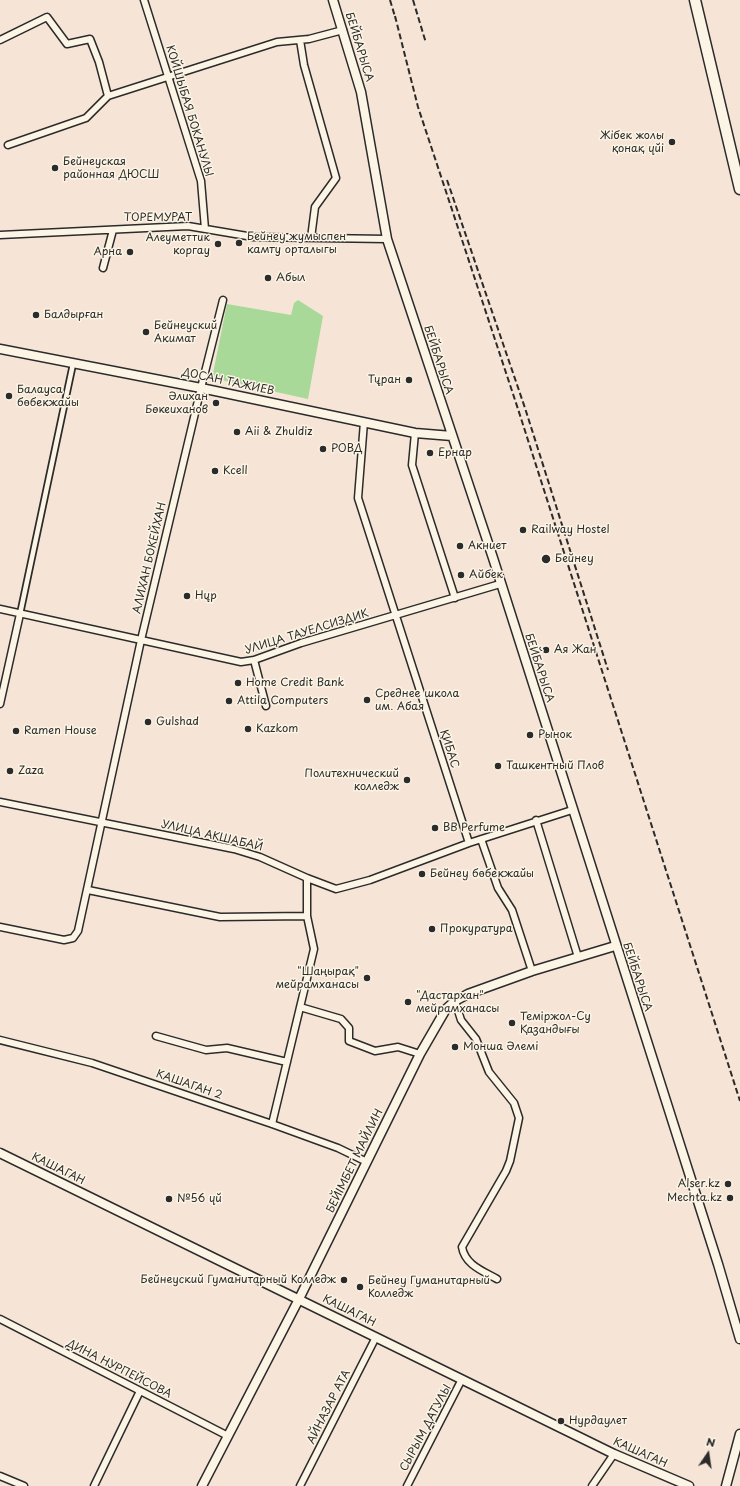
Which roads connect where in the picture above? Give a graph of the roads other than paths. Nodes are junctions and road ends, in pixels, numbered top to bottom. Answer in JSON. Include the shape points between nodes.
{"nodes":[{"id":1,"x":144,"y":0,"type":"edge"},
{"id":2,"x":333,"y":0,"type":"edge"},
{"id":3,"x":695,"y":0,"type":"edge"},
{"id":4,"x":343,"y":30,"type":"junction"},
{"id":5,"x":0,"y":40,"type":"edge"},
{"id":6,"x":300,"y":40,"type":"junction"},
{"id":7,"x":168,"y":78,"type":"junction"},
{"id":8,"x":108,"y":96,"type":"junction"},
{"id":9,"x":8,"y":146,"type":"dead end"},
{"id":10,"x":740,"y":189,"type":"edge"},
{"id":11,"x":205,"y":229,"type":"junction"},
{"id":12,"x":113,"y":230,"type":"junction"},
{"id":13,"x":0,"y":235,"type":"edge"},
{"id":14,"x":310,"y":238,"type":"junction"},
{"id":15,"x":387,"y":239,"type":"junction"},
{"id":16,"x":103,"y":268,"type":"dead end"},
{"id":17,"x":224,"y":300,"type":"dead end"},
{"id":18,"x":0,"y":349,"type":"edge"},
{"id":19,"x":73,"y":364,"type":"junction"},
{"id":20,"x":200,"y":388,"type":"junction"},
{"id":21,"x":364,"y":422,"type":"junction"},
{"id":22,"x":415,"y":433,"type":"junction"},
{"id":23,"x":452,"y":436,"type":"junction"},
{"id":24,"x":500,"y":584,"type":"junction"},
{"id":25,"x":455,"y":598,"type":"junction"},
{"id":26,"x":0,"y":609,"type":"edge"},
{"id":27,"x":20,"y":614,"type":"junction"},
{"id":28,"x":396,"y":616,"type":"junction"},
{"id":29,"x":141,"y":640,"type":"junction"},
{"id":30,"x":254,"y":660,"type":"junction"},
{"id":31,"x":0,"y":704,"type":"edge"},
{"id":32,"x":266,"y":706,"type":"dead end"},
{"id":33,"x":0,"y":802,"type":"edge"},
{"id":34,"x":572,"y":810,"type":"junction"},
{"id":35,"x":536,"y":820,"type":"junction"},
{"id":36,"x":102,"y":822,"type":"junction"},
{"id":37,"x":481,"y":839,"type":"junction"},
{"id":38,"x":469,"y":843,"type":"junction"},
{"id":39,"x":307,"y":878,"type":"junction"},
{"id":40,"x":88,"y":890,"type":"junction"},
{"id":41,"x":307,"y":916,"type":"junction"},
{"id":42,"x":0,"y":927,"type":"edge"},
{"id":43,"x":615,"y":946,"type":"junction"},
{"id":44,"x":578,"y":957,"type":"junction"},
{"id":45,"x":532,"y":971,"type":"junction"},
{"id":46,"x":455,"y":1001,"type":"junction"},
{"id":47,"x":300,"y":1007,"type":"junction"},
{"id":48,"x":156,"y":1036,"type":"dead end"},
{"id":49,"x":0,"y":1040,"type":"edge"},
{"id":50,"x":420,"y":1054,"type":"junction"},
{"id":51,"x":287,"y":1062,"type":"junction"},
{"id":52,"x":272,"y":1124,"type":"junction"},
{"id":53,"x":0,"y":1153,"type":"edge"},
{"id":54,"x":366,"y":1162,"type":"junction"},
{"id":55,"x":497,"y":1279,"type":"dead end"},
{"id":56,"x":298,"y":1299,"type":"junction"},
{"id":57,"x":0,"y":1319,"type":"edge"},
{"id":58,"x":376,"y":1337,"type":"junction"},
{"id":59,"x":740,"y":1339,"type":"edge"},
{"id":60,"x":462,"y":1379,"type":"junction"},
{"id":61,"x":140,"y":1391,"type":"junction"},
{"id":62,"x":740,"y":1434,"type":"edge"},
{"id":63,"x":228,"y":1436,"type":"junction"},
{"id":64,"x":614,"y":1454,"type":"junction"},
{"id":65,"x":0,"y":1476,"type":"edge"},
{"id":66,"x":24,"y":1486,"type":"edge"},
{"id":67,"x":94,"y":1486,"type":"edge"},
{"id":68,"x":202,"y":1486,"type":"edge"},
{"id":69,"x":300,"y":1486,"type":"edge"},
{"id":70,"x":407,"y":1486,"type":"edge"},
{"id":71,"x":592,"y":1486,"type":"edge"},
{"id":72,"x":689,"y":1486,"type":"edge"},
{"id":73,"x":726,"y":1486,"type":"edge"}],
"edges":[{"from":1,"to":7,"type":"street","name":"КОЙШЫБАЯ БОКАНУЛЫ"},
{"from":2,"to":4,"type":"street","name":"БЕЙБАРЫСА"},
{"from":3,"to":10,"type":"highway"},
{"from":4,"to":6,"type":"street"},
{"from":4,"to":15,"type":"street","name":"БЕЙБАРЫСА","via":[[361,92]]},
{"from":5,"to":8,"type":"street","via":[[47,17],[67,44],[90,39]]},
{"from":6,"to":7,"type":"street","via":[[277,42]]},
{"from":6,"to":14,"type":"street","via":[[304,65],[336,178],[314,206]]},
{"from":7,"to":8,"type":"street"},
{"from":7,"to":11,"type":"street","name":"КОЙШЫБАЯ БОКАНУЛЫ","via":[[201,181]]},
{"from":8,"to":9,"type":"street","via":[[86,118]]},
{"from":11,"to":12,"type":"street","name":"ТОРЕМУРАТ","via":[[188,226]]},
{"from":11,"to":14,"type":"street","name":"ТОРЕМУРАТ","via":[[253,237]]},
{"from":12,"to":13,"type":"street","name":"ТОРЕМУРАТ"},
{"from":12,"to":16,"type":"street"},
{"from":14,"to":15,"type":"street","name":"ТОРЕМУРАТ"},
{"from":15,"to":23,"type":"street","name":"БЕЙБАРЫСА"},
{"from":17,"to":20,"type":"street","name":"АЛИХАН БОКЕЙХАН"},
{"from":18,"to":19,"type":"street","name":"ДОСАН ТАЖИЕВ"},
{"from":19,"to":20,"type":"street","name":"ДОСАН ТАЖИЕВ"},
{"from":19,"to":27,"type":"street"},
{"from":20,"to":21,"type":"street","name":"ДОСАН ТАЖИЕВ"},
{"from":20,"to":29,"type":"street","name":"АЛИХАН БОКЕЙХАН"},
{"from":21,"to":22,"type":"street","name":"ДОСАН ТАЖИЕВ"},
{"from":21,"to":28,"type":"street","name":"ҚИБАС","via":[[358,498]]},
{"from":22,"to":23,"type":"street","name":"ДОСАН ТАЖИЕВ"},
{"from":22,"to":25,"type":"street","via":[[412,465]]},
{"from":23,"to":24,"type":"street","name":"БЕЙБАРЫСА"},
{"from":24,"to":25,"type":"street","name":"УЛИЦА ТАУЕЛСИЗДИК"},
{"from":24,"to":34,"type":"street","name":"БЕЙБАРЫСА"},
{"from":25,"to":28,"type":"street","name":"УЛИЦА ТАУЕЛСИЗДИК"},
{"from":26,"to":27,"type":"street","name":"УЛИЦА ТАУЕЛСИЗДИК"},
{"from":27,"to":29,"type":"street","name":"УЛИЦА ТАУЕЛСИЗДИК"},
{"from":27,"to":31,"type":"street"},
{"from":28,"to":30,"type":"street","name":"УЛИЦА ТАУЕЛСИЗДИК","via":[[301,643]]},
{"from":28,"to":38,"type":"street","name":"ҚИБАС"},
{"from":29,"to":30,"type":"street","name":"УЛИЦА ТАУЕЛСИЗДИК","via":[[229,660]]},
{"from":29,"to":36,"type":"street","name":"АЛИХАН БОКЕЙХАН"},
{"from":30,"to":32,"type":"street"},
{"from":33,"to":36,"type":"street","name":"УЛИЦА АКШАБАЙ"},
{"from":34,"to":35,"type":"street","name":"УЛИЦА АКШАБАЙ"},
{"from":34,"to":43,"type":"street","name":"БЕЙБАРЫСА"},
{"from":35,"to":37,"type":"street","name":"УЛИЦА АКШАБАЙ"},
{"from":35,"to":44,"type":"street"},
{"from":36,"to":39,"type":"street","name":"УЛИЦА АКШАБАЙ","via":[[234,849],[260,857]]},
{"from":36,"to":40,"type":"street","name":"АЛИХАН БОКЕЙХАН"},
{"from":37,"to":38,"type":"street","name":"УЛИЦА АКШАБАЙ"},
{"from":37,"to":45,"type":"street","via":[[498,888],[512,910]]},
{"from":38,"to":39,"type":"street","name":"УЛИЦА АКШАБАЙ","via":[[370,880],[341,888]]},
{"from":39,"to":41,"type":"street"},
{"from":40,"to":41,"type":"street","via":[[220,917]]},
{"from":40,"to":42,"type":"street","name":"АЛИХАН БОКЕЙХАН","via":[[78,931],[73,938],[64,940]]},
{"from":41,"to":47,"type":"street","via":[[314,949]]},
{"from":43,"to":44,"type":"street","name":"БЕЙІМБЕТ МАЙЛИН"},
{"from":43,"to":59,"type":"street","name":"БЕЙБАРЫСА"},
{"from":44,"to":45,"type":"street","name":"БЕЙІМБЕТ МАЙЛИН"},
{"from":45,"to":46,"type":"street","name":"БЕЙІМБЕТ МАЙЛИН"},
{"from":46,"to":50,"type":"street","name":"БЕЙІМБЕТ МАЙЛИН","via":[[446,1009]]},
{"from":46,"to":55,"type":"street","via":[[461,1020],[476,1039],[489,1072],[514,1103],[519,1118],[506,1171],[462,1248],[469,1263]]},
{"from":47,"to":50,"type":"street","via":[[342,1019],[349,1028],[348,1041],[375,1051],[398,1046]]},
{"from":47,"to":51,"type":"street"},
{"from":48,"to":51,"type":"street","via":[[206,1050],[227,1048]]},
{"from":49,"to":52,"type":"street","name":"КАШАГАН 2","via":[[92,1063]]},
{"from":50,"to":54,"type":"street","name":"БЕЙІМБЕТ МАЙЛИН"},
{"from":51,"to":52,"type":"street"},
{"from":52,"to":54,"type":"street","name":"КАШАГАН 2","via":[[338,1148]]},
{"from":53,"to":56,"type":"street","name":"КАШАГАН"},
{"from":54,"to":56,"type":"street","name":"БЕЙІМБЕТ МАЙЛИН"},
{"from":56,"to":58,"type":"street","name":"КАШАГАН"},
{"from":56,"to":63,"type":"street","name":"БЕЙІМБЕТ МАЙЛИН"},
{"from":57,"to":61,"type":"street","name":"ДИНА НУРПЕЙСОВА"},
{"from":58,"to":60,"type":"street","name":"КАШАГАН"},
{"from":58,"to":69,"type":"street","name":"АЙНАЗАР АТА"},
{"from":60,"to":64,"type":"street","name":"КАШАГАН"},
{"from":60,"to":70,"type":"street","name":"СЫРЫМ ДАТУЛЫ"},
{"from":61,"to":63,"type":"street","name":"ДИНА НУРПЕЙСОВА"},
{"from":61,"to":67,"type":"street"},
{"from":62,"to":73,"type":"street"},
{"from":63,"to":68,"type":"street","name":"БЕЙІМБЕТ МАЙЛИН"},
{"from":64,"to":71,"type":"street"},
{"from":64,"to":72,"type":"street","name":"КАШАГАН"},
{"from":65,"to":66,"type":"street"}]}
